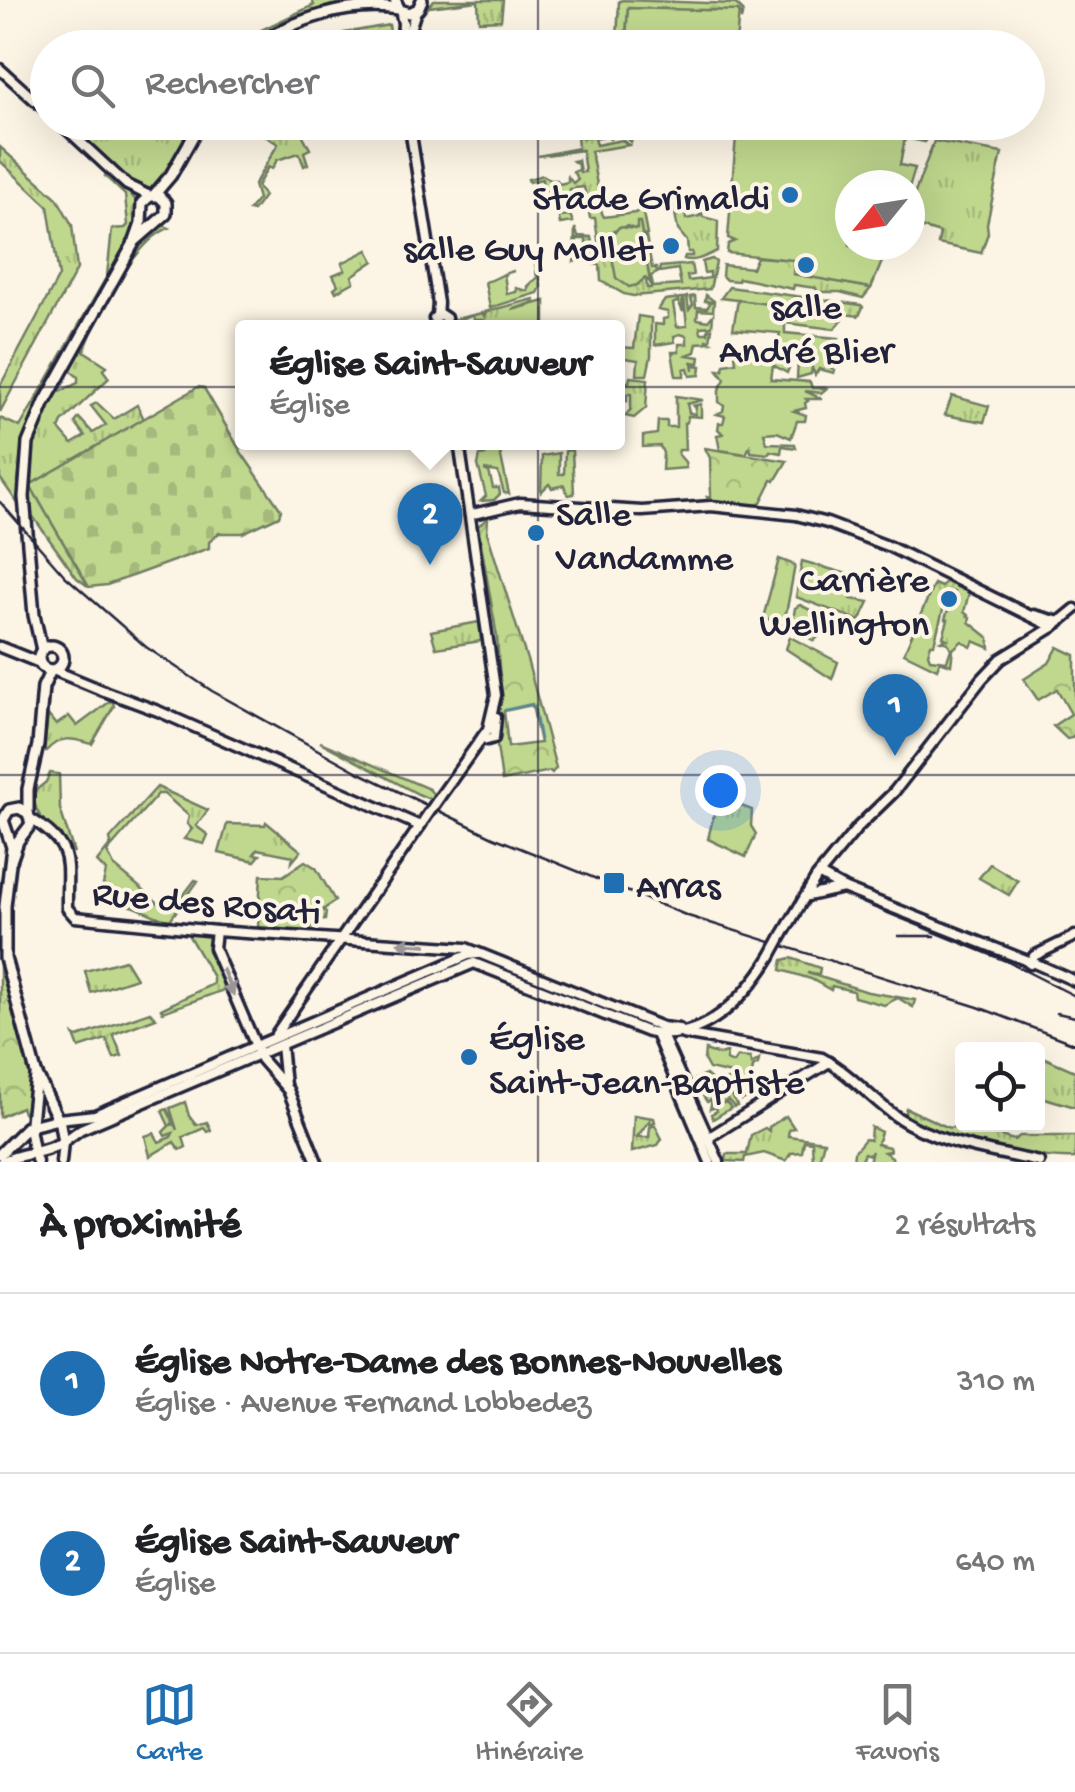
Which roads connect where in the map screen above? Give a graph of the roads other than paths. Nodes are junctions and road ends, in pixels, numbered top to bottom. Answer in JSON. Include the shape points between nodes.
{"nodes":[{"id":1,"x":387,"y":0,"type":"edge"},
{"id":2,"x":422,"y":0,"type":"edge"},
{"id":3,"x":398,"y":6,"type":"edge"},
{"id":4,"x":369,"y":8,"type":"junction"},
{"id":5,"x":416,"y":10,"type":"junction"},
{"id":6,"x":283,"y":30,"type":"edge"},
{"id":7,"x":408,"y":30,"type":"edge"},
{"id":8,"x":0,"y":69,"type":"edge"},
{"id":9,"x":30,"y":96,"type":"edge"},
{"id":10,"x":78,"y":140,"type":"edge"},
{"id":11,"x":191,"y":140,"type":"edge"},
{"id":12,"x":413,"y":140,"type":"edge"},
{"id":13,"x":171,"y":175,"type":"junction"},
{"id":14,"x":127,"y":185,"type":"junction"},
{"id":15,"x":152,"y":195,"type":"junction"},
{"id":16,"x":166,"y":203,"type":"junction"},
{"id":17,"x":141,"y":209,"type":"junction"},
{"id":18,"x":154,"y":221,"type":"junction"},
{"id":19,"x":136,"y":241,"type":"junction"},
{"id":20,"x":441,"y":320,"type":"edge"},
{"id":21,"x":462,"y":450,"type":"edge"},
{"id":22,"x":463,"y":450,"type":"edge"},
{"id":23,"x":473,"y":517,"type":"junction"},
{"id":24,"x":1075,"y":609,"type":"edge"},
{"id":25,"x":1056,"y":625,"type":"junction"},
{"id":26,"x":0,"y":646,"type":"edge"},
{"id":27,"x":48,"y":660,"type":"junction"},
{"id":28,"x":28,"y":789,"type":"junction"},
{"id":29,"x":15,"y":808,"type":"junction"},
{"id":30,"x":30,"y":816,"type":"junction"},
{"id":31,"x":422,"y":822,"type":"junction"},
{"id":32,"x":8,"y":832,"type":"junction"},
{"id":33,"x":23,"y":834,"type":"junction"},
{"id":34,"x":56,"y":838,"type":"junction"},
{"id":35,"x":11,"y":860,"type":"junction"},
{"id":36,"x":830,"y":862,"type":"junction"},
{"id":37,"x":820,"y":875,"type":"junction"},
{"id":38,"x":832,"y":882,"type":"junction"},
{"id":39,"x":844,"y":888,"type":"junction"},
{"id":40,"x":826,"y":891,"type":"junction"},
{"id":41,"x":805,"y":899,"type":"junction"},
{"id":42,"x":348,"y":930,"type":"junction"},
{"id":43,"x":216,"y":931,"type":"junction"},
{"id":44,"x":1075,"y":936,"type":"edge"},
{"id":45,"x":357,"y":940,"type":"junction"},
{"id":46,"x":332,"y":944,"type":"junction"},
{"id":47,"x":482,"y":954,"type":"junction"},
{"id":48,"x":1029,"y":960,"type":"junction"},
{"id":49,"x":1075,"y":982,"type":"edge"},
{"id":50,"x":702,"y":1024,"type":"junction"},
{"id":51,"x":250,"y":1032,"type":"junction"},
{"id":52,"x":666,"y":1033,"type":"junction"},
{"id":53,"x":710,"y":1038,"type":"junction"},
{"id":54,"x":276,"y":1041,"type":"junction"},
{"id":55,"x":257,"y":1050,"type":"junction"},
{"id":56,"x":235,"y":1056,"type":"junction"},
{"id":57,"x":830,"y":1062,"type":"junction"},
{"id":58,"x":36,"y":1073,"type":"junction"},
{"id":59,"x":285,"y":1086,"type":"junction"},
{"id":60,"x":58,"y":1119,"type":"junction"},
{"id":61,"x":31,"y":1125,"type":"junction"},
{"id":62,"x":708,"y":1138,"type":"junction"},
{"id":63,"x":63,"y":1142,"type":"junction"},
{"id":64,"x":0,"y":1154,"type":"edge"},
{"id":65,"x":35,"y":1159,"type":"edge"},
{"id":66,"x":1024,"y":1160,"type":"edge"},
{"id":67,"x":2,"y":1162,"type":"edge"},
{"id":68,"x":10,"y":1162,"type":"edge"},
{"id":69,"x":60,"y":1162,"type":"edge"},
{"id":70,"x":317,"y":1162,"type":"edge"},
{"id":71,"x":710,"y":1162,"type":"edge"},
{"id":72,"x":718,"y":1162,"type":"edge"},
{"id":73,"x":1039,"y":1162,"type":"edge"}],
"edges":[{"from":1,"to":4,"type":"main road"},
{"from":2,"to":5,"type":"main road"},
{"from":3,"to":4,"type":"main road"},
{"from":3,"to":5,"type":"main road"},
{"from":4,"to":6,"type":"main road"},
{"from":5,"to":7,"type":"main road"},
{"from":8,"to":9,"type":"main road"},
{"from":10,"to":14,"type":"main road"},
{"from":11,"to":13,"type":"main road"},
{"from":12,"to":20,"type":"main road"},
{"from":13,"to":15,"type":"main road"},
{"from":13,"to":16,"type":"main road"},
{"from":14,"to":15,"type":"main road"},
{"from":14,"to":17,"type":"main road"},
{"from":15,"to":16,"type":"main road"},
{"from":15,"to":17,"type":"main road"},
{"from":16,"to":18,"type":"main road","via":[[165,216]]},
{"from":17,"to":18,"type":"main road"},
{"from":17,"to":19,"type":"main road"},
{"from":18,"to":19,"type":"main road"},
{"from":19,"to":27,"type":"main road","via":[[28,443],[24,497],[36,625]]},
{"from":21,"to":23,"type":"main road"},
{"from":22,"to":23,"type":"main road"},
{"from":23,"to":25,"type":"main road","via":[[520,503],[642,511],[714,506],[796,515],[890,547]]},
{"from":23,"to":31,"type":"main road","bridge":true,"via":[[496,686],[488,734]]},
{"from":24,"to":25,"type":"main road"},
{"from":25,"to":36,"type":"main road","via":[[1006,657]]},
{"from":26,"to":27,"type":"main road"},
{"from":27,"to":28,"type":"main road"},
{"from":27,"to":31,"type":"main road","via":[[102,690]]},
{"from":28,"to":29,"type":"main road"},
{"from":28,"to":30,"type":"main road"},
{"from":29,"to":30,"type":"main road"},
{"from":29,"to":32,"type":"main road","via":[[4,818]]},
{"from":30,"to":33,"type":"main road"},
{"from":30,"to":34,"type":"main road"},
{"from":31,"to":42,"type":"main road"},
{"from":32,"to":33,"type":"main road"},
{"from":32,"to":35,"type":"main road"},
{"from":33,"to":34,"type":"main road"},
{"from":33,"to":35,"type":"main road"},
{"from":34,"to":43,"type":"main road","name":"Rue des Rosati","via":[[68,863],[66,906],[75,917]]},
{"from":35,"to":58,"type":"main road","via":[[5,958]]},
{"from":36,"to":37,"type":"main road"},
{"from":36,"to":38,"type":"main road"},
{"from":37,"to":38,"type":"main road"},
{"from":37,"to":41,"type":"main road"},
{"from":38,"to":39,"type":"main road"},
{"from":38,"to":40,"type":"main road"},
{"from":39,"to":40,"type":"main road"},
{"from":39,"to":48,"type":"main road"},
{"from":40,"to":41,"type":"main road"},
{"from":41,"to":50,"type":"main road","bridge":true,"via":[[746,994]]},
{"from":42,"to":45,"type":"main road"},
{"from":42,"to":46,"type":"main road"},
{"from":43,"to":46,"type":"main road","name":"Rue des Rosati"},
{"from":43,"to":51,"type":"main road","one_way":true,"via":[[215,950]]},
{"from":44,"to":48,"type":"main road"},
{"from":45,"to":46,"type":"main road","name":"Rue des Rosati"},
{"from":47,"to":45,"type":"main road","name":"Rue des Rosati","one_way":true},
{"from":46,"to":54,"type":"main road"},
{"from":47,"to":52,"type":"main road","name":"Rue des Rosati"},
{"from":47,"to":54,"type":"main road","via":[[469,954]]},
{"from":48,"to":49,"type":"main road"},
{"from":50,"to":52,"type":"main road"},
{"from":50,"to":53,"type":"main road","via":[[700,1032]]},
{"from":51,"to":55,"type":"main road"},
{"from":51,"to":56,"type":"main road","via":[[248,1045]]},
{"from":52,"to":53,"type":"main road"},
{"from":52,"to":54,"type":"main road","via":[[473,963]]},
{"from":52,"to":62,"type":"main road"},
{"from":52,"to":71,"type":"main road"},
{"from":53,"to":57,"type":"main road"},
{"from":54,"to":55,"type":"main road"},
{"from":54,"to":59,"type":"main road"},
{"from":55,"to":56,"type":"main road"},
{"from":55,"to":59,"type":"main road"},
{"from":55,"to":63,"type":"main road"},
{"from":56,"to":60,"type":"main road","via":[[96,1115]]},
{"from":57,"to":62,"type":"main road"},
{"from":57,"to":66,"type":"main road","via":[[920,1129]]},
{"from":58,"to":60,"type":"main road"},
{"from":58,"to":61,"type":"main road"},
{"from":59,"to":70,"type":"main road"},
{"from":60,"to":61,"type":"main road"},
{"from":60,"to":63,"type":"main road"},
{"from":61,"to":64,"type":"main road"},
{"from":61,"to":65,"type":"main road"},
{"from":62,"to":72,"type":"main road"},
{"from":63,"to":65,"type":"main road"},
{"from":63,"to":69,"type":"main road"},
{"from":65,"to":67,"type":"main road"},
{"from":65,"to":68,"type":"main road"},
{"from":66,"to":73,"type":"main road"}]}
